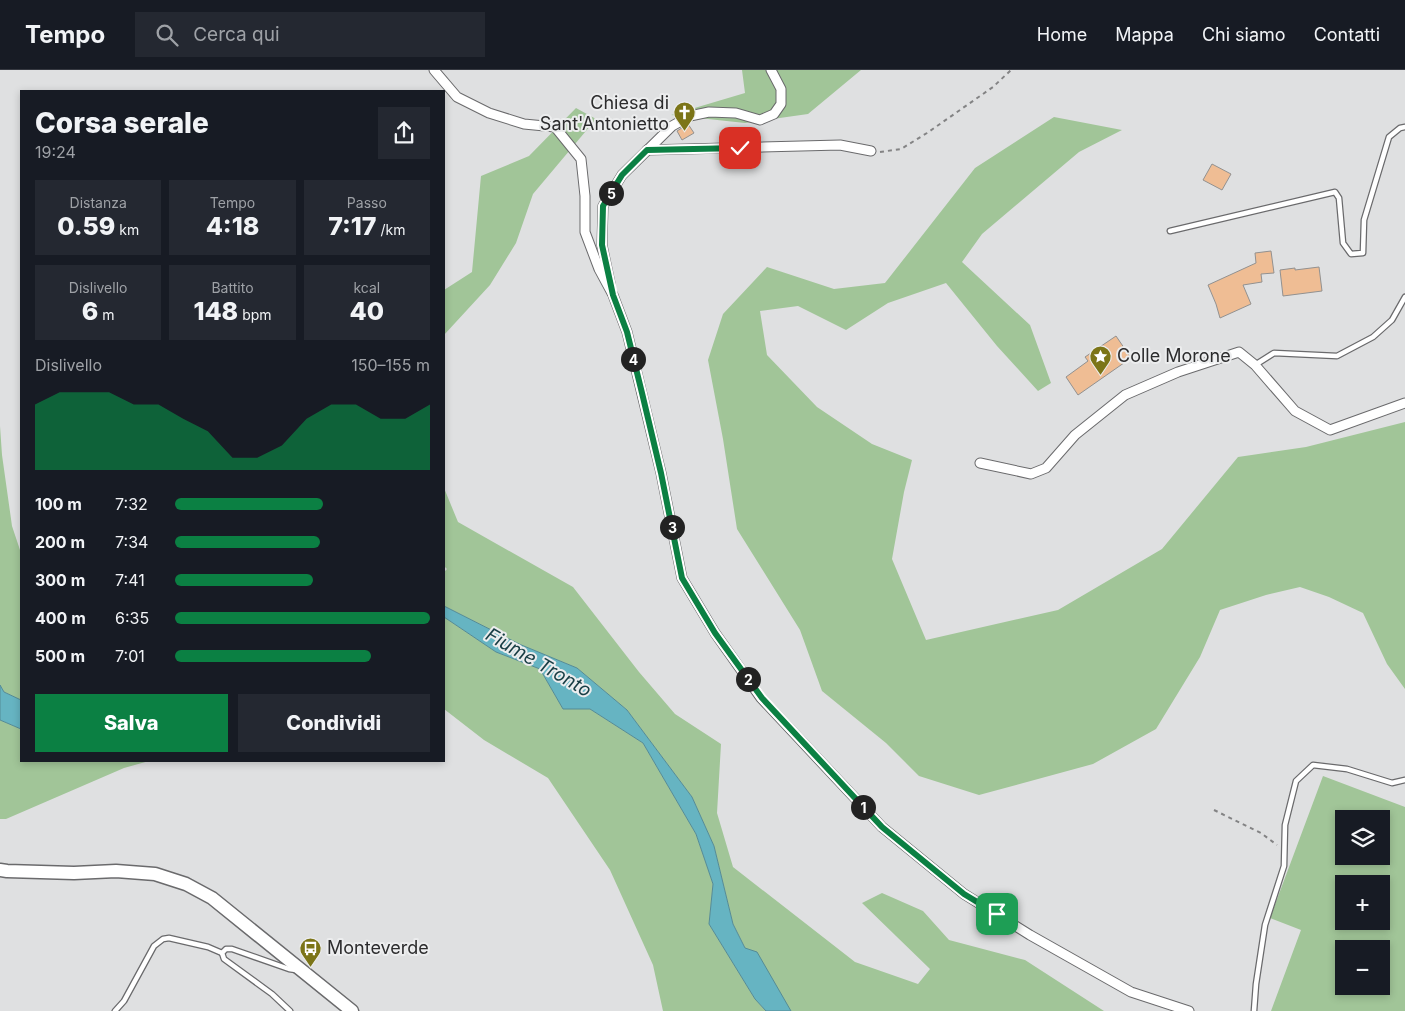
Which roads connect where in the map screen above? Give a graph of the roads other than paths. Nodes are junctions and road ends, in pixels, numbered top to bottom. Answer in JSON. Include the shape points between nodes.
{"nodes":[{"id":1,"x":434,"y":70,"type":"edge"},
{"id":2,"x":771,"y":70,"type":"edge"},
{"id":3,"x":1405,"y":127,"type":"edge"},
{"id":4,"x":647,"y":150,"type":"junction"},
{"id":5,"x":870,"y":151,"type":"road end"},
{"id":6,"x":1170,"y":231,"type":"dead end"},
{"id":7,"x":613,"y":295,"type":"junction"},
{"id":8,"x":1405,"y":297,"type":"edge"},
{"id":9,"x":1255,"y":365,"type":"junction"},
{"id":10,"x":1405,"y":403,"type":"edge"},
{"id":11,"x":980,"y":463,"type":"dead end"},
{"id":12,"x":1405,"y":780,"type":"edge"},
{"id":13,"x":0,"y":870,"type":"edge"},
{"id":14,"x":222,"y":953,"type":"junction"},
{"id":15,"x":303,"y":970,"type":"junction"},
{"id":16,"x":115,"y":1011,"type":"edge"},
{"id":17,"x":290,"y":1011,"type":"edge"},
{"id":18,"x":352,"y":1011,"type":"edge"},
{"id":19,"x":1189,"y":1011,"type":"edge"},
{"id":20,"x":1254,"y":1011,"type":"edge"}],
"edges":[{"from":1,"to":7,"type":"street","via":[[457,97],[489,113],[524,124],[556,127],[581,159],[585,232]]},
{"from":2,"to":4,"type":"street","via":[[781,89],[781,104],[774,114],[760,120],[736,113],[709,112],[690,116],[672,126]]},
{"from":3,"to":6,"type":"lane","via":[[1389,137],[1364,220],[1363,253],[1351,254],[1343,243],[1339,198],[1335,192]]},
{"from":4,"to":5,"type":"street","via":[[840,145]]},
{"from":4,"to":7,"type":"street","via":[[622,175],[603,206],[602,245]]},
{"from":7,"to":19,"type":"street","via":[[627,332],[642,393],[682,578],[715,633],[762,698],[882,827],[964,894],[1131,992]]},
{"from":8,"to":9,"type":"lane","via":[[1392,320],[1374,337],[1338,356],[1274,353]]},
{"from":9,"to":10,"type":"street","via":[[1295,411],[1330,430]]},
{"from":9,"to":11,"type":"street","via":[[1239,352],[1178,372],[1125,395],[1075,435],[1046,468],[1031,474]]},
{"from":12,"to":20,"type":"lane","via":[[1392,783],[1347,769],[1313,765],[1296,781],[1285,825],[1284,866],[1265,925]]},
{"from":13,"to":15,"type":"main road","via":[[155,874],[212,898]]},
{"from":14,"to":15,"type":"lane","via":[[232,949],[289,969]]},
{"from":14,"to":16,"type":"lane","via":[[208,947],[163,939],[154,946],[124,1001]]},
{"from":14,"to":17,"type":"lane","via":[[224,959]]},
{"from":15,"to":18,"type":"main road"}]}
